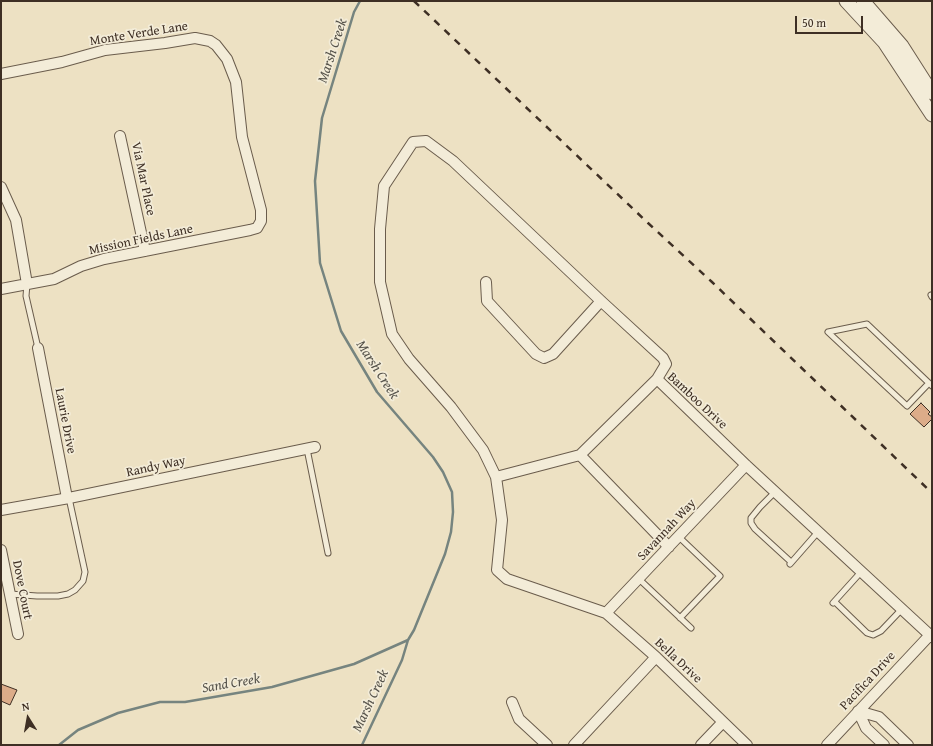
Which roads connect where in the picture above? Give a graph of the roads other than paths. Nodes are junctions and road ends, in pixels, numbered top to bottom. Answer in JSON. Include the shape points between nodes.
{"nodes":[{"id":1,"x":846,"y":1,"type":"edge"},
{"id":2,"x":863,"y":1,"type":"edge"},
{"id":3,"x":1,"y":74,"type":"edge"},
{"id":4,"x":932,"y":93,"type":"edge"},
{"id":5,"x":932,"y":115,"type":"edge"},
{"id":6,"x":120,"y":136,"type":"dead end"},
{"id":7,"x":1,"y":186,"type":"edge"},
{"id":8,"x":261,"y":221,"type":"joint"},
{"id":9,"x":145,"y":251,"type":"junction"},
{"id":10,"x":486,"y":282,"type":"dead end"},
{"id":11,"x":27,"y":284,"type":"junction"},
{"id":12,"x":1,"y":289,"type":"edge"},
{"id":13,"x":601,"y":301,"type":"junction"},
{"id":14,"x":38,"y":348,"type":"joint"},
{"id":15,"x":657,"y":379,"type":"junction"},
{"id":16,"x":931,"y":384,"type":"edge"},
{"id":17,"x":311,"y":448,"type":"joint"},
{"id":18,"x":580,"y":454,"type":"junction"},
{"id":19,"x":746,"y":465,"type":"junction"},
{"id":20,"x":496,"y":477,"type":"junction"},
{"id":21,"x":775,"y":492,"type":"junction"},
{"id":22,"x":68,"y":498,"type":"junction"},
{"id":23,"x":1,"y":510,"type":"edge"},
{"id":24,"x":818,"y":532,"type":"junction"},
{"id":25,"x":679,"y":537,"type":"junction"},
{"id":26,"x":669,"y":547,"type":"junction"},
{"id":27,"x":1,"y":550,"type":"edge"},
{"id":28,"x":328,"y":553,"type":"dead end"},
{"id":29,"x":861,"y":572,"type":"junction"},
{"id":30,"x":639,"y":579,"type":"junction"},
{"id":31,"x":10,"y":594,"type":"junction"},
{"id":32,"x":901,"y":610,"type":"junction"},
{"id":33,"x":606,"y":613,"type":"junction"},
{"id":34,"x":680,"y":618,"type":"junction"},
{"id":35,"x":691,"y":628,"type":"dead end"},
{"id":36,"x":18,"y":634,"type":"dead end"},
{"id":37,"x":930,"y":636,"type":"edge"},
{"id":38,"x":656,"y":657,"type":"junction"},
{"id":39,"x":512,"y":702,"type":"dead end"},
{"id":40,"x":858,"y":711,"type":"junction"},
{"id":41,"x":723,"y":722,"type":"junction"},
{"id":42,"x":547,"y":745,"type":"edge"},
{"id":43,"x":574,"y":745,"type":"edge"},
{"id":44,"x":701,"y":745,"type":"edge"},
{"id":45,"x":747,"y":745,"type":"edge"},
{"id":46,"x":826,"y":745,"type":"edge"},
{"id":47,"x":884,"y":745,"type":"edge"},
{"id":48,"x":908,"y":745,"type":"edge"}],
"edges":[{"from":1,"to":5,"type":"street","via":[[884,42]]},
{"from":2,"to":4,"type":"street","via":[[902,46]]},
{"from":3,"to":8,"type":"street","name":"Monte Verde Lane","via":[[62,62],[105,50],[195,38],[210,41],[227,58],[236,82],[242,137],[261,210]]},
{"from":6,"to":9,"type":"street","name":"Via Mar Place"},
{"from":7,"to":11,"type":"street","via":[[16,220]]},
{"from":8,"to":9,"type":"street","name":"Mission Fields Lane","via":[[257,228],[250,230]]},
{"from":9,"to":11,"type":"street","name":"Mission Fields Lane","via":[[104,259],[81,266],[54,279]]},
{"from":10,"to":13,"type":"street","via":[[487,301],[536,354],[544,358],[553,354]]},
{"from":11,"to":12,"type":"street","name":"Mission Fields Lane"},
{"from":11,"to":14,"type":"lane","via":[[26,296]]},
{"from":13,"to":15,"type":"street","via":[[664,358],[666,364]]},
{"from":13,"to":20,"type":"street","via":[[453,161],[426,141],[413,142],[384,186],[380,229],[380,282],[392,334],[483,450]]},
{"from":14,"to":22,"type":"street","name":"Laurie Drive"},
{"from":15,"to":18,"type":"street","name":"Bamboo Drive"},
{"from":15,"to":19,"type":"street","name":"Bamboo Drive"},
{"from":16,"to":16,"type":"lane","via":[[867,324],[828,332],[907,406]]},
{"from":17,"to":22,"type":"street","name":"Randy Way"},
{"from":17,"to":28,"type":"lane"},
{"from":18,"to":20,"type":"street","name":"Bamboo Drive"},
{"from":18,"to":26,"type":"street"},
{"from":19,"to":21,"type":"street","name":"Bamboo Drive"},
{"from":19,"to":25,"type":"street","name":"Savannah Way"},
{"from":20,"to":33,"type":"street","name":"Bella Drive","via":[[502,520],[497,570],[507,579]]},
{"from":21,"to":24,"type":"street","name":"Bamboo Drive"},
{"from":21,"to":24,"type":"lane","via":[[751,518],[751,523],[790,563]]},
{"from":22,"to":23,"type":"street","name":"Randy Way"},
{"from":22,"to":31,"type":"lane","via":[[85,572],[83,581],[75,590],[58,596]]},
{"from":24,"to":29,"type":"street","name":"Bamboo Drive"},
{"from":25,"to":26,"type":"street","name":"Savannah Way"},
{"from":25,"to":34,"type":"lane","via":[[720,576]]},
{"from":26,"to":30,"type":"street","name":"Savannah Way"},
{"from":27,"to":31,"type":"street","name":"Dove Court"},
{"from":29,"to":32,"type":"street","name":"Bamboo Drive"},
{"from":29,"to":32,"type":"lane","via":[[834,603],[867,633],[873,634],[881,631]]},
{"from":30,"to":33,"type":"street","name":"Savannah Way"},
{"from":30,"to":34,"type":"lane"},
{"from":31,"to":36,"type":"street","name":"Dove Court"},
{"from":32,"to":37,"type":"street","name":"Bamboo Drive"},
{"from":33,"to":38,"type":"street","name":"Bella Drive"},
{"from":34,"to":35,"type":"lane"},
{"from":37,"to":40,"type":"street","name":"Pacifica Drive"},
{"from":38,"to":41,"type":"street","name":"Bella Drive"},
{"from":38,"to":43,"type":"street"},
{"from":39,"to":42,"type":"street","via":[[519,719]]},
{"from":40,"to":46,"type":"street","name":"Pacifica Drive"},
{"from":40,"to":47,"type":"street","via":[[866,728]]},
{"from":40,"to":48,"type":"street","via":[[878,717]]},
{"from":41,"to":44,"type":"street"},
{"from":41,"to":45,"type":"street","name":"Bella Drive"}]}
